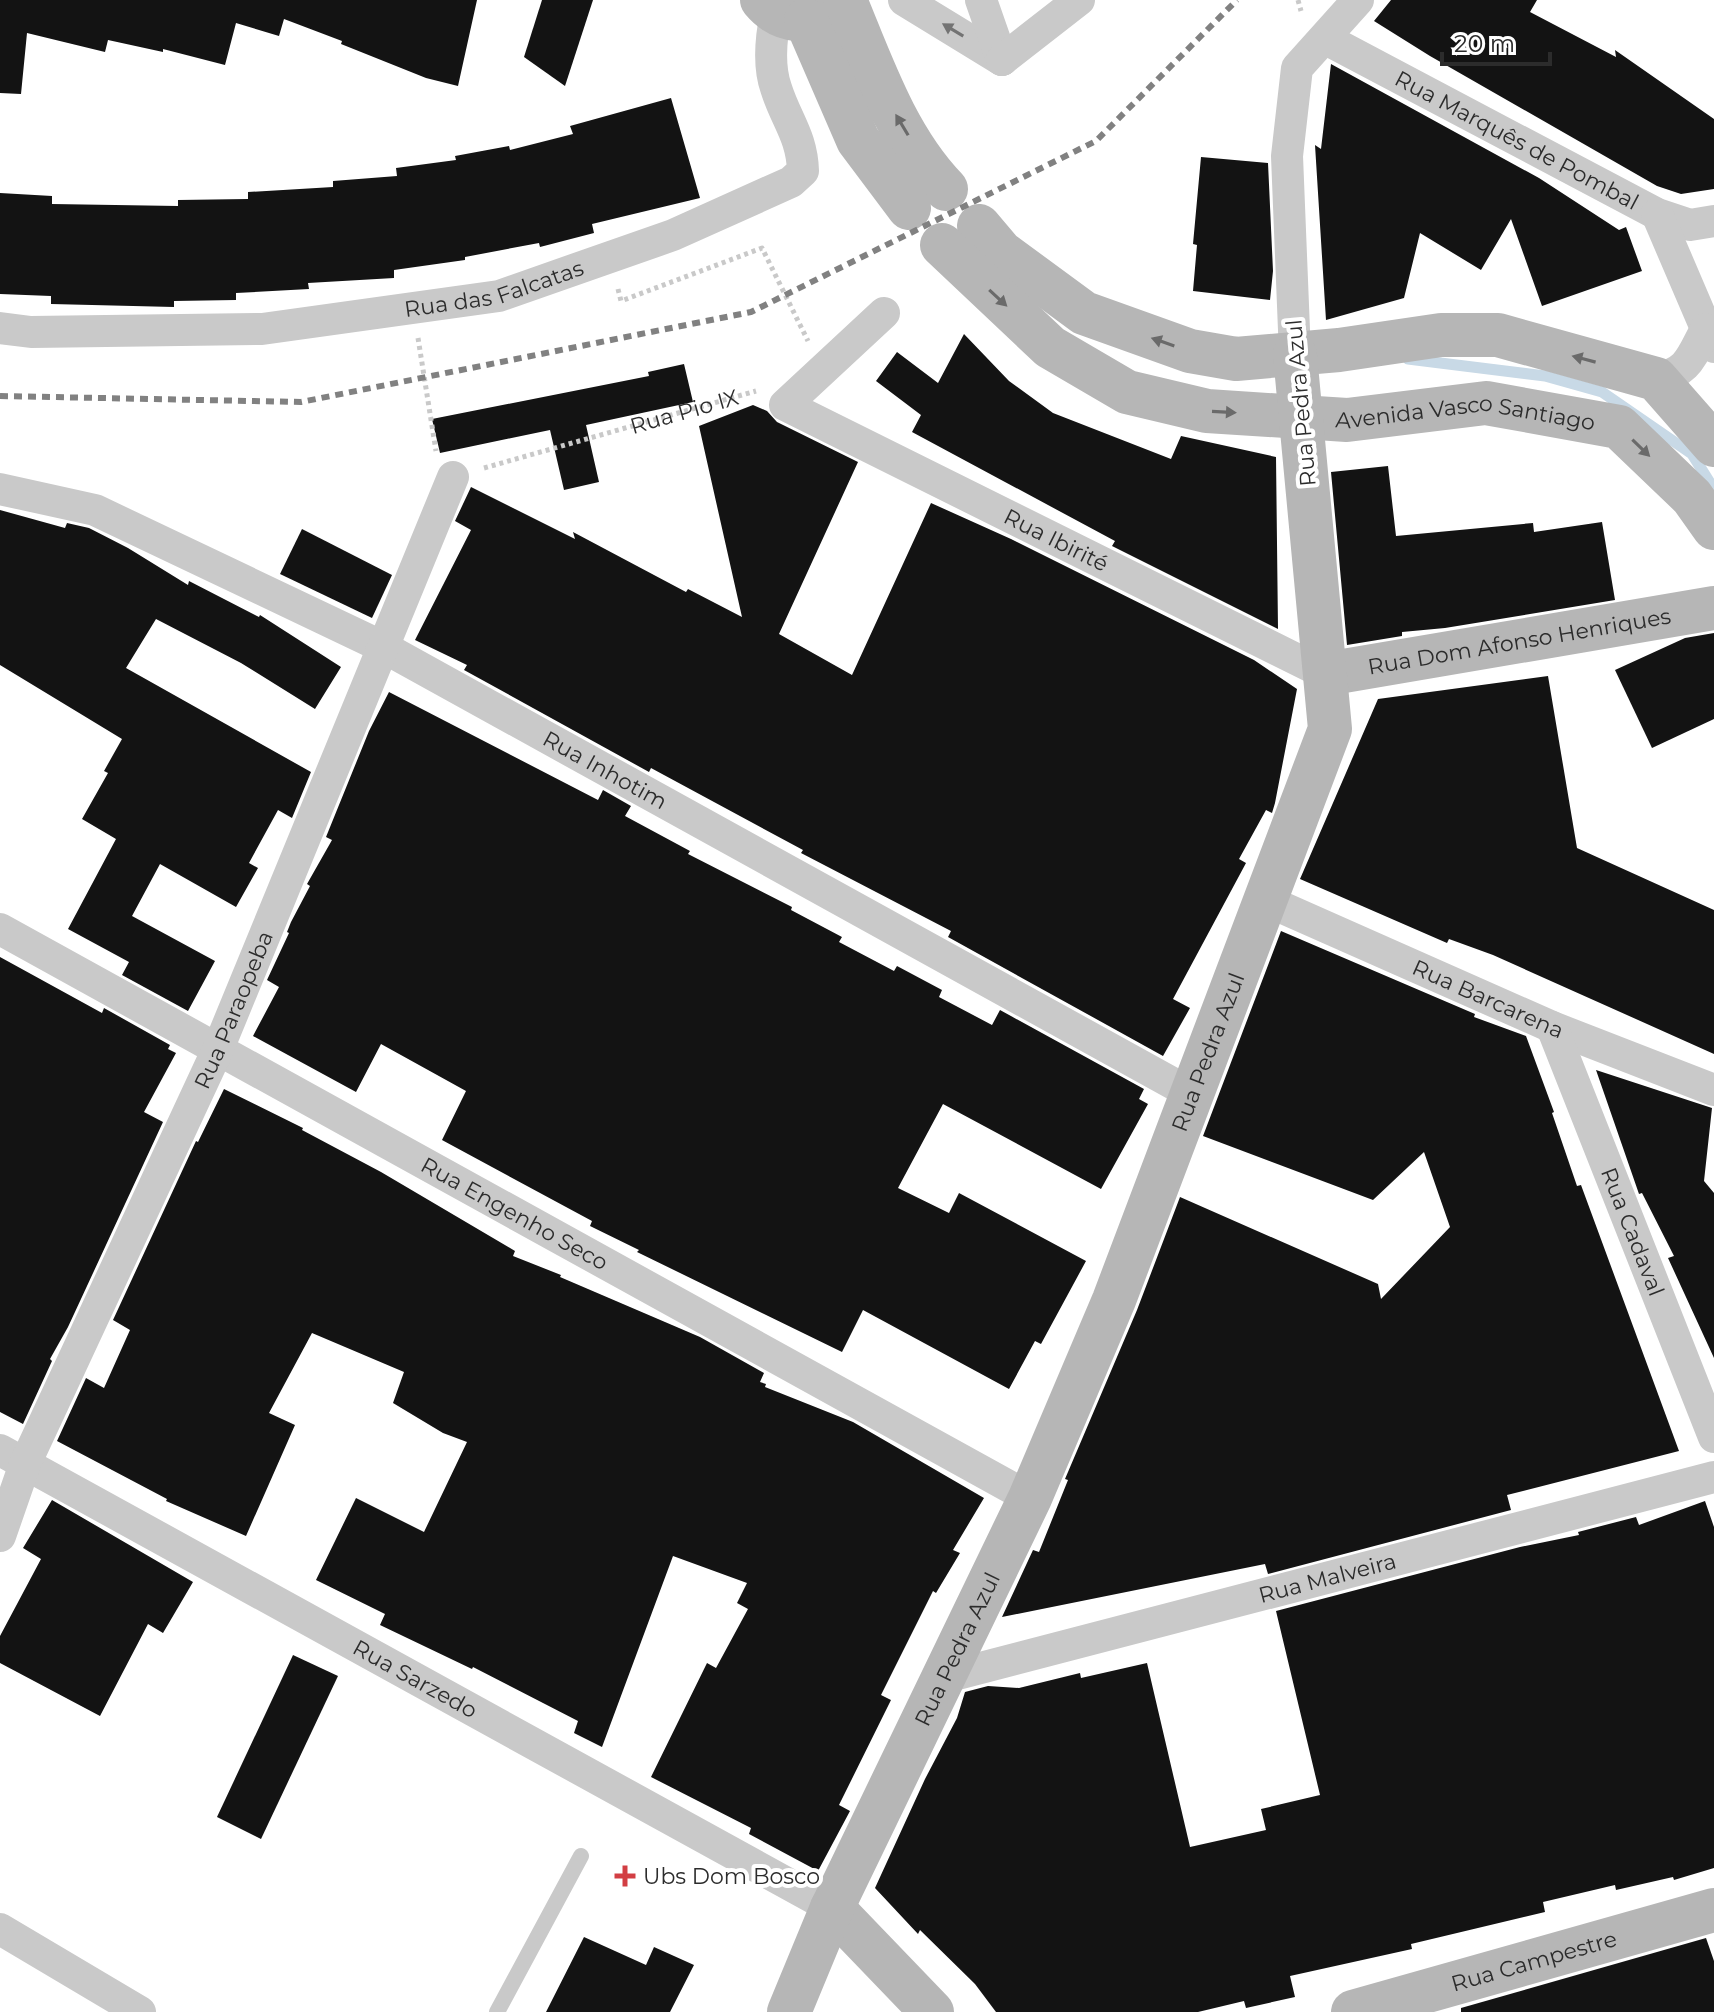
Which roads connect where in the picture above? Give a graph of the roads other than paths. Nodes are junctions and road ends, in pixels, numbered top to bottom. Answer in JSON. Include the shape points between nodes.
{"nodes":[{"id":1,"x":904,"y":0,"type":"edge"},
{"id":2,"x":981,"y":0,"type":"edge"},
{"id":3,"x":1079,"y":0,"type":"edge"},
{"id":4,"x":1358,"y":0,"type":"edge"},
{"id":5,"x":806,"y":7,"type":"edge"},
{"id":6,"x":1326,"y":39,"type":"junction"},
{"id":7,"x":1002,"y":60,"type":"junction"},
{"id":8,"x":927,"y":198,"type":"dead end"},
{"id":9,"x":1657,"y":214,"type":"junction"},
{"id":10,"x":1714,"y":221,"type":"edge"},
{"id":11,"x":884,"y":313,"type":"dead end"},
{"id":12,"x":0,"y":328,"type":"edge"},
{"id":13,"x":1710,"y":338,"type":"edge"},
{"id":14,"x":1295,"y":355,"type":"junction"},
{"id":15,"x":1656,"y":379,"type":"junction"},
{"id":16,"x":1301,"y":417,"type":"junction"},
{"id":17,"x":1714,"y":445,"type":"edge"},
{"id":18,"x":448,"y":488,"type":"road end"},
{"id":19,"x":0,"y":489,"type":"edge"},
{"id":20,"x":1714,"y":528,"type":"edge"},
{"id":21,"x":1714,"y":608,"type":"edge"},
{"id":22,"x":383,"y":647,"type":"junction"},
{"id":23,"x":1326,"y":674,"type":"junction"},
{"id":24,"x":1265,"y":900,"type":"junction"},
{"id":25,"x":0,"y":929,"type":"edge"},
{"id":26,"x":1552,"y":1027,"type":"junction"},
{"id":27,"x":218,"y":1049,"type":"junction"},
{"id":28,"x":1714,"y":1090,"type":"edge"},
{"id":29,"x":1192,"y":1094,"type":"junction"},
{"id":30,"x":1714,"y":1437,"type":"edge"},
{"id":31,"x":12,"y":1457,"type":"edge"},
{"id":32,"x":1714,"y":1477,"type":"edge"},
{"id":33,"x":1030,"y":1498,"type":"junction"},
{"id":34,"x":0,"y":1536,"type":"edge"},
{"id":35,"x":942,"y":1678,"type":"junction"},
{"id":36,"x":581,"y":1856,"type":"dead end"},
{"id":37,"x":832,"y":1908,"type":"junction"},
{"id":38,"x":1714,"y":1910,"type":"edge"},
{"id":39,"x":0,"y":1929,"type":"edge"},
{"id":40,"x":140,"y":2012,"type":"edge"},
{"id":41,"x":497,"y":2012,"type":"edge"},
{"id":42,"x":789,"y":2012,"type":"edge"},
{"id":43,"x":932,"y":2012,"type":"edge"},
{"id":44,"x":1353,"y":2012,"type":"edge"}],
"edges":[{"from":7,"to":1,"type":"street","one_way":true},
{"from":2,"to":7,"type":"street"},
{"from":3,"to":7,"type":"street"},
{"from":4,"to":6,"type":"street"},
{"from":5,"to":8,"type":"street","via":[[858,140]]},
{"from":5,"to":12,"type":"street","name":"Rua das Falcatas","via":[[770,38],[775,86],[802,149],[803,171],[791,182],[673,235],[499,296],[414,308],[262,329]]},
{"from":6,"to":9,"type":"street","name":"Rua Marquês de Pombal"},
{"from":6,"to":14,"type":"street","name":"Rua Pedra Azul","via":[[1297,68],[1287,156]]},
{"from":9,"to":10,"type":"street","name":"Rua Marquês de Pombal","via":[[1690,225]]},
{"from":9,"to":13,"type":"street"},
{"from":11,"to":23,"type":"street","name":"Rua Ibirité","via":[[785,405]]},
{"from":13,"to":15,"type":"street","via":[[1675,375]]},
{"from":15,"to":14,"type":"street","name":"Avenida Vasco Santiago","one_way":true,"via":[[1498,335],[1441,335]]},
{"from":14,"to":16,"type":"street","name":"Rua Pedra Azul"},
{"from":14,"to":16,"type":"street","name":"Avenida Vasco Santiago","one_way":true,"via":[[1236,359],[1190,351],[1084,313],[1001,252],[960,235],[1050,347],[1127,392],[1207,411]]},
{"from":15,"to":17,"type":"street"},
{"from":16,"to":20,"type":"street","name":"Avenida Vasco Santiago","one_way":true,"via":[[1347,420],[1486,403],[1619,427],[1692,497]]},
{"from":16,"to":23,"type":"street","name":"Rua Pedra Azul"},
{"from":18,"to":22,"type":"street","name":"Rua Paraopeba"},
{"from":19,"to":22,"type":"street","name":"Rua Inhotim","via":[[95,510]]},
{"from":21,"to":23,"type":"street","name":"Rua Dom Afonso Henriques"},
{"from":22,"to":27,"type":"street","name":"Rua Paraopeba"},
{"from":22,"to":29,"type":"street","name":"Rua Inhotim"},
{"from":23,"to":24,"type":"street","name":"Rua Pedra Azul","via":[[1330,729]]},
{"from":24,"to":26,"type":"street","name":"Rua Barcarena"},
{"from":24,"to":29,"type":"street","name":"Rua Pedra Azul"},
{"from":25,"to":27,"type":"street","name":"Rua Engenho Seco"},
{"from":26,"to":28,"type":"street","name":"Rua Barcarena"},
{"from":26,"to":30,"type":"street","name":"Rua Cadaval"},
{"from":27,"to":31,"type":"street","name":"Rua Paraopeba"},
{"from":27,"to":33,"type":"street","name":"Rua Engenho Seco"},
{"from":29,"to":33,"type":"street","name":"Rua Pedra Azul","via":[[1114,1300]]},
{"from":31,"to":34,"type":"street","name":"Rua Paraopeba"},
{"from":31,"to":37,"type":"street","name":"Rua Sarzedo"},
{"from":32,"to":35,"type":"street","name":"Rua Malveira"},
{"from":33,"to":35,"type":"street","name":"Rua Pedra Azul"},
{"from":35,"to":37,"type":"street","name":"Rua Pedra Azul"},
{"from":36,"to":41,"type":"lane"},
{"from":37,"to":42,"type":"street","name":"Rua Pedra Azul"},
{"from":37,"to":43,"type":"street"},
{"from":38,"to":44,"type":"street","name":"Rua Campestre"},
{"from":39,"to":40,"type":"street"}]}
